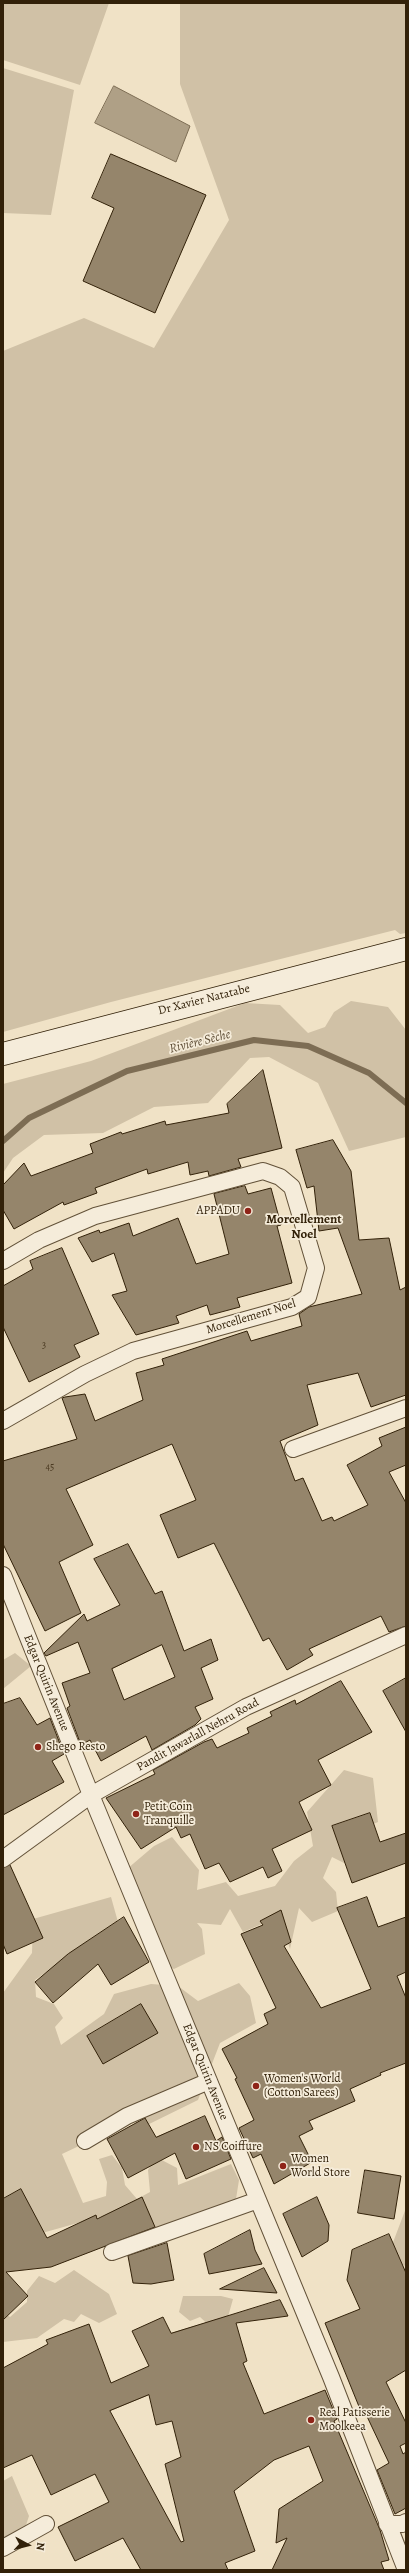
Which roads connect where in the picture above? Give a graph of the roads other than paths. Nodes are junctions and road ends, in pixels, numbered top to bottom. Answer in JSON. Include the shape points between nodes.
{"nodes":[{"id":1,"x":406,"y":949,"type":"edge"},
{"id":2,"x":3,"y":1054,"type":"edge"},
{"id":3,"x":3,"y":1261,"type":"edge"},
{"id":4,"x":406,"y":1408,"type":"edge"},
{"id":5,"x":3,"y":1421,"type":"edge"},
{"id":6,"x":292,"y":1449,"type":"dead end"},
{"id":7,"x":3,"y":1575,"type":"edge"},
{"id":8,"x":406,"y":1635,"type":"edge"},
{"id":9,"x":91,"y":1795,"type":"junction"},
{"id":10,"x":3,"y":1859,"type":"edge"},
{"id":11,"x":209,"y":2081,"type":"junction"},
{"id":12,"x":85,"y":2141,"type":"dead end"},
{"id":13,"x":258,"y":2200,"type":"junction"},
{"id":14,"x":112,"y":2252,"type":"dead end"},
{"id":15,"x":406,"y":2522,"type":"edge"},
{"id":16,"x":46,"y":2524,"type":"dead end"},
{"id":17,"x":387,"y":2524,"type":"junction"},
{"id":18,"x":3,"y":2548,"type":"edge"},
{"id":19,"x":406,"y":2570,"type":"edge"}],
"edges":[{"from":1,"to":2,"type":"main road","name":"Dr Xavier Natatabe"},
{"from":3,"to":5,"type":"street","name":"Morcellement Noel","via":[[40,1240],[94,1216],[263,1171],[280,1177],[292,1187],[316,1268],[308,1297],[292,1307],[133,1351],[86,1374]]},
{"from":4,"to":6,"type":"street"},
{"from":7,"to":9,"type":"street","name":"Edgar Quirin Avenue"},
{"from":8,"to":9,"type":"street","name":"Pandit Jawarlall Nehru Road","via":[[246,1707]]},
{"from":9,"to":10,"type":"street","name":"Pandit Jawarlall Nehru Road"},
{"from":9,"to":11,"type":"street","name":"Edgar Quirin Avenue"},
{"from":11,"to":12,"type":"street","via":[[127,2116]]},
{"from":11,"to":13,"type":"street","name":"Edgar Quirin Avenue"},
{"from":13,"to":14,"type":"street"},
{"from":13,"to":17,"type":"street","name":"Edgar Quirin Avenue","via":[[331,2377]]},
{"from":15,"to":17,"type":"street"},
{"from":16,"to":18,"type":"street"},
{"from":17,"to":19,"type":"street","name":"Edgar Quirin Avenue"}]}
